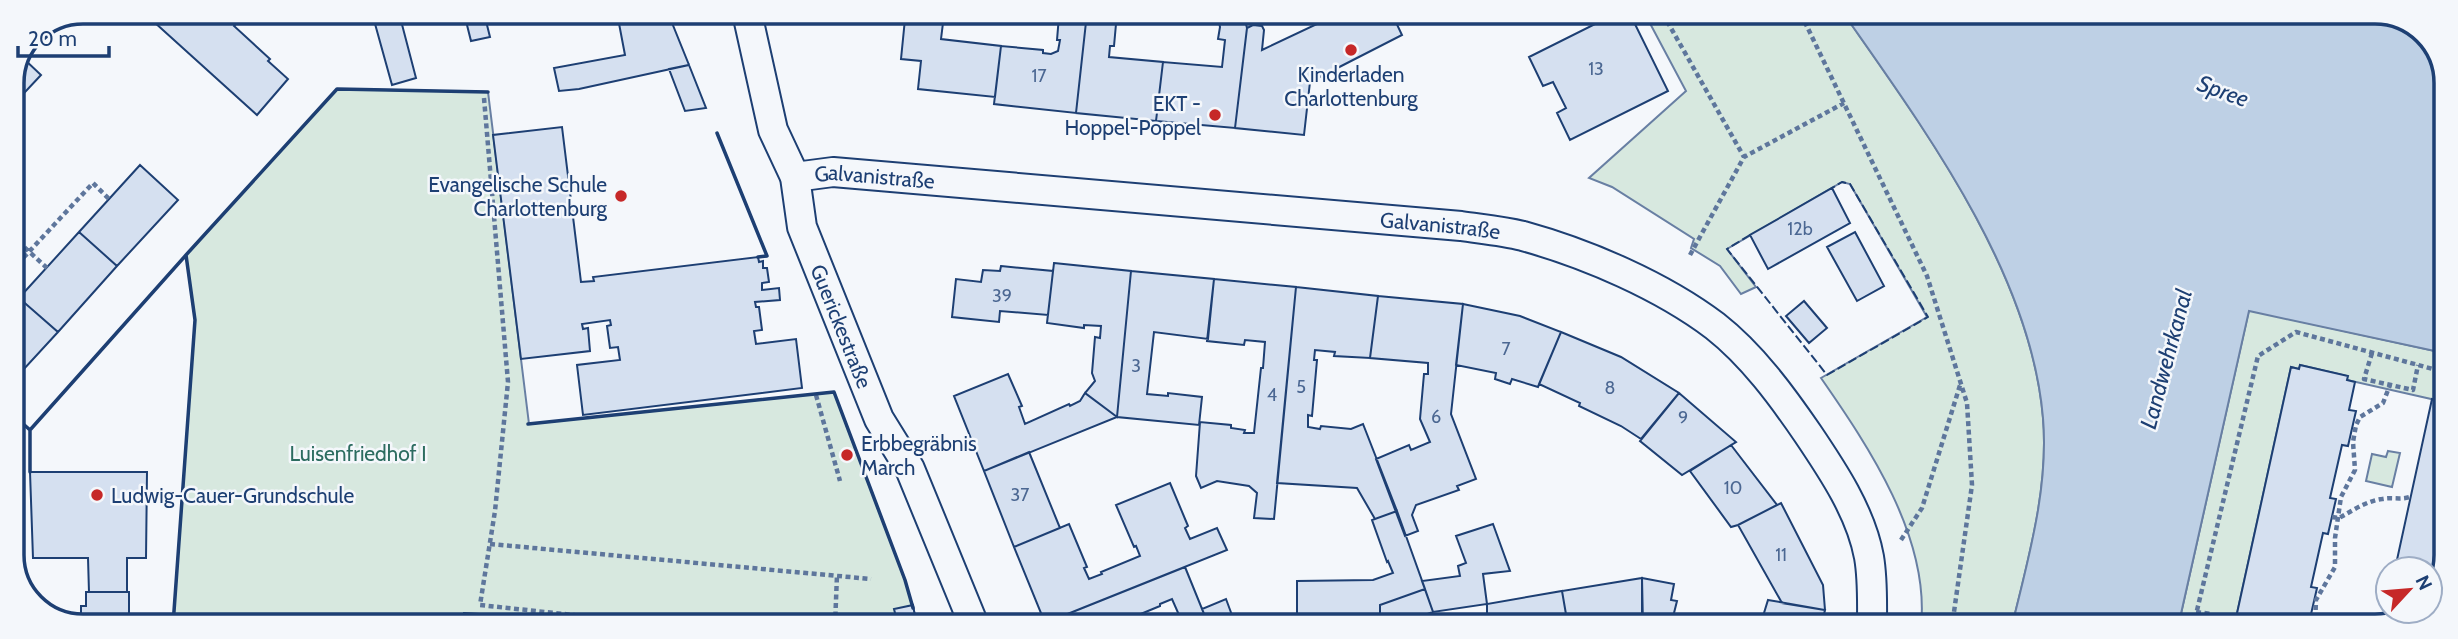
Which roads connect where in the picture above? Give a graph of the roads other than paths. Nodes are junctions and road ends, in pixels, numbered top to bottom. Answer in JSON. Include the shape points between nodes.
{"nodes":[{"id":1,"x":749,"y":24,"type":"edge"},
{"id":2,"x":795,"y":177,"type":"junction"},
{"id":3,"x":970,"y":614,"type":"edge"},
{"id":4,"x":1872,"y":614,"type":"edge"}],
"edges":[{"from":1,"to":2,"type":"street","name":"Guerickestraße","via":[[770,118]]},
{"from":2,"to":3,"type":"street","name":"Guerickestraße","via":[[802,227],[879,419],[910,469]]},
{"from":2,"to":4,"type":"street","name":"Galvanistraße","via":[[833,172],[1461,226],[1522,236],[1583,256],[1657,290],[1715,327],[1782,397],[1816,445],[1857,519],[1869,556]]}]}
